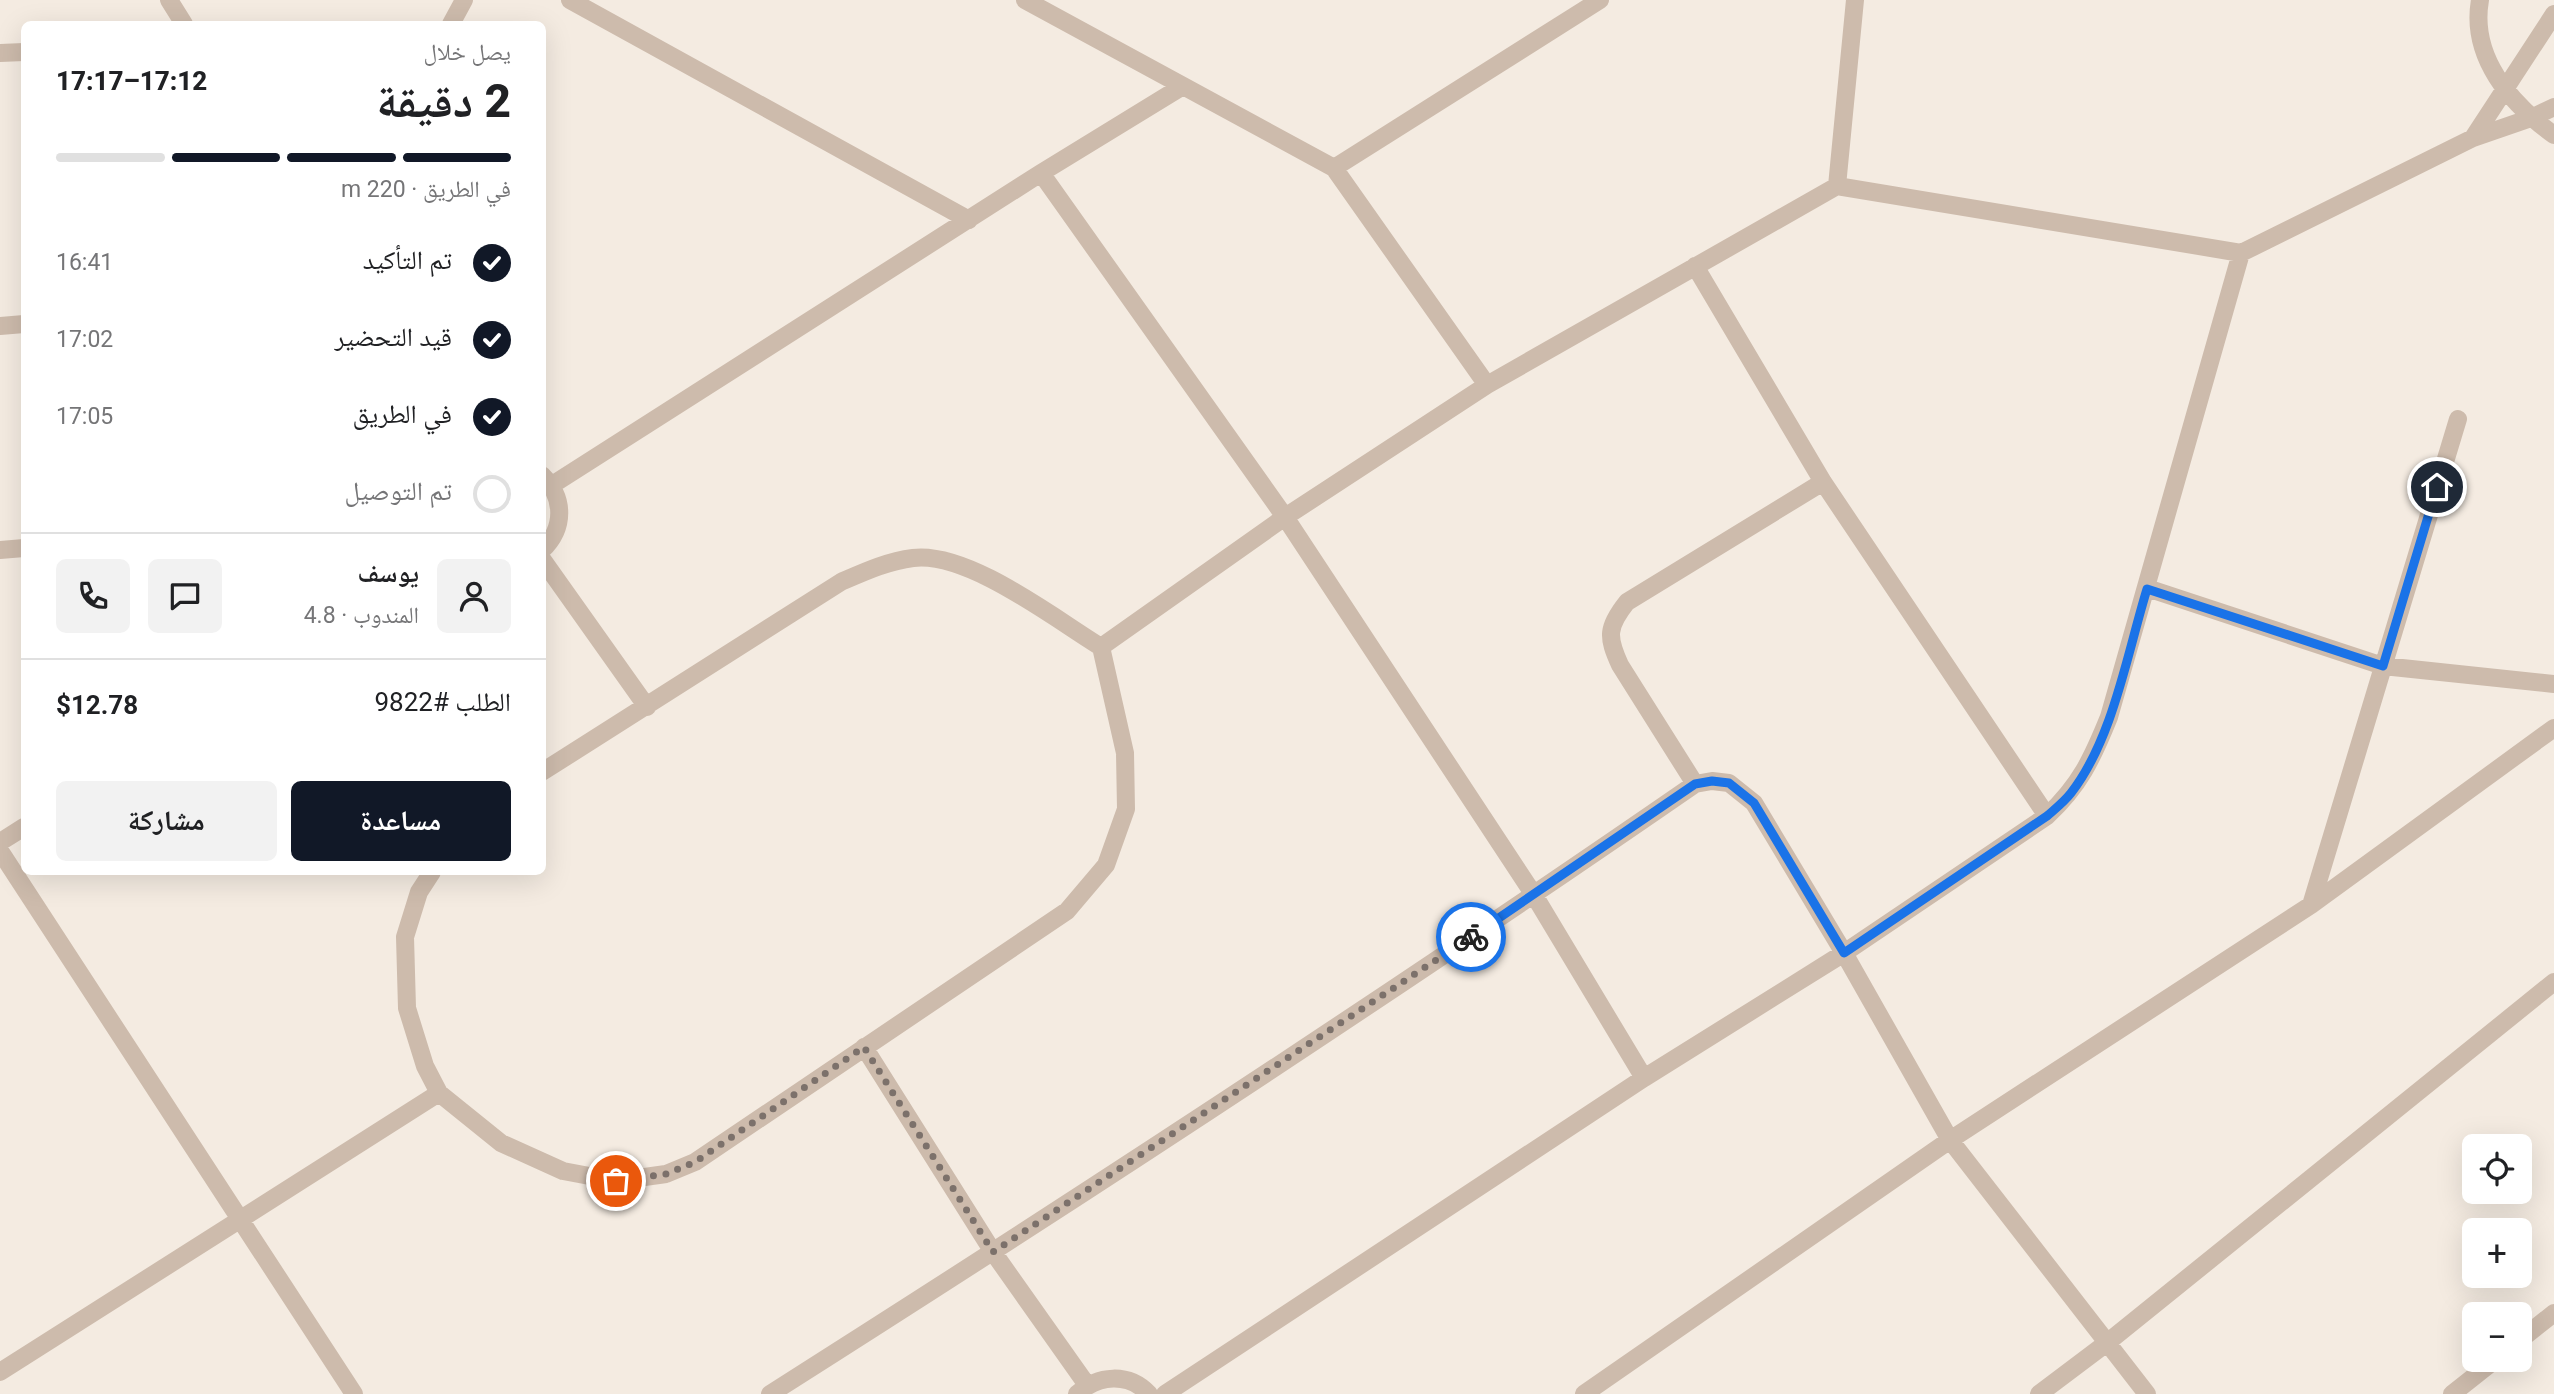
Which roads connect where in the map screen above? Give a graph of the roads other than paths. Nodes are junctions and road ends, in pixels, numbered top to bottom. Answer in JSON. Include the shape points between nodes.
{"nodes":[{"id":1,"x":169,"y":0,"type":"edge"},
{"id":2,"x":464,"y":0,"type":"edge"},
{"id":3,"x":570,"y":0,"type":"edge"},
{"id":4,"x":1025,"y":0,"type":"edge"},
{"id":5,"x":1600,"y":0,"type":"edge"},
{"id":6,"x":1855,"y":0,"type":"edge"},
{"id":7,"x":2480,"y":0,"type":"edge"},
{"id":8,"x":2554,"y":14,"type":"edge"},
{"id":9,"x":182,"y":21,"type":"edge"},
{"id":10,"x":454,"y":21,"type":"edge"},
{"id":11,"x":21,"y":52,"type":"edge"},
{"id":12,"x":0,"y":53,"type":"edge"},
{"id":13,"x":1183,"y":86,"type":"junction"},
{"id":14,"x":2504,"y":88,"type":"junction"},
{"id":15,"x":2554,"y":107,"type":"edge"},
{"id":16,"x":2530,"y":118,"type":"junction"},
{"id":17,"x":2554,"y":135,"type":"edge"},
{"id":18,"x":2473,"y":138,"type":"junction"},
{"id":19,"x":1334,"y":168,"type":"junction"},
{"id":20,"x":1041,"y":173,"type":"junction"},
{"id":21,"x":1838,"y":186,"type":"junction"},
{"id":22,"x":969,"y":220,"type":"junction"},
{"id":23,"x":2241,"y":253,"type":"junction"},
{"id":24,"x":1695,"y":266,"type":"junction"},
{"id":25,"x":21,"y":324,"type":"edge"},
{"id":26,"x":0,"y":326,"type":"edge"},
{"id":27,"x":1488,"y":385,"type":"junction"},
{"id":28,"x":2458,"y":419,"type":"dead end"},
{"id":29,"x":547,"y":480,"type":"edge"},
{"id":30,"x":1824,"y":482,"type":"junction"},
{"id":31,"x":1285,"y":517,"type":"junction"},
{"id":32,"x":546,"y":546,"type":"edge"},
{"id":33,"x":21,"y":548,"type":"edge"},
{"id":34,"x":0,"y":550,"type":"edge"},
{"id":35,"x":546,"y":565,"type":"edge"},
{"id":36,"x":2147,"y":589,"type":"junction"},
{"id":37,"x":1101,"y":647,"type":"junction"},
{"id":38,"x":2383,"y":666,"type":"junction"},
{"id":39,"x":2554,"y":684,"type":"edge"},
{"id":40,"x":647,"y":707,"type":"junction"},
{"id":41,"x":2554,"y":728,"type":"edge"},
{"id":42,"x":546,"y":770,"type":"edge"},
{"id":43,"x":1695,"y":784,"type":"junction"},
{"id":44,"x":2047,"y":816,"type":"junction"},
{"id":45,"x":21,"y":829,"type":"edge"},
{"id":46,"x":0,"y":842,"type":"edge"},
{"id":47,"x":0,"y":851,"type":"edge"},
{"id":48,"x":430,"y":875,"type":"edge"},
{"id":49,"x":1534,"y":895,"type":"junction"},
{"id":50,"x":2311,"y":905,"type":"junction"},
{"id":51,"x":1844,"y":953,"type":"junction"},
{"id":52,"x":2554,"y":982,"type":"edge"},
{"id":53,"x":864,"y":1047,"type":"junction"},
{"id":54,"x":1644,"y":1079,"type":"junction"},
{"id":55,"x":439,"y":1093,"type":"junction"},
{"id":56,"x":1950,"y":1140,"type":"junction"},
{"id":57,"x":239,"y":1219,"type":"junction"},
{"id":58,"x":993,"y":1252,"type":"junction"},
{"id":59,"x":2554,"y":1313,"type":"edge"},
{"id":60,"x":2532,"y":1330,"type":"edge"},
{"id":61,"x":2108,"y":1342,"type":"junction"},
{"id":62,"x":0,"y":1372,"type":"edge"},
{"id":63,"x":2480,"y":1372,"type":"edge"},
{"id":64,"x":1082,"y":1389,"type":"edge"},
{"id":65,"x":354,"y":1394,"type":"edge"},
{"id":66,"x":770,"y":1394,"type":"edge"},
{"id":67,"x":1149,"y":1394,"type":"edge"},
{"id":68,"x":1165,"y":1394,"type":"edge"},
{"id":69,"x":1584,"y":1394,"type":"edge"},
{"id":70,"x":2039,"y":1394,"type":"edge"},
{"id":71,"x":2147,"y":1394,"type":"edge"},
{"id":72,"x":2452,"y":1394,"type":"edge"}],
"edges":[{"from":1,"to":9,"type":"street"},
{"from":2,"to":10,"type":"street"},
{"from":3,"to":22,"type":"street"},
{"from":4,"to":13,"type":"street"},
{"from":5,"to":19,"type":"street"},
{"from":6,"to":21,"type":"street"},
{"from":7,"to":14,"type":"street","via":[[2477,18],[2482,51]]},
{"from":8,"to":14,"type":"street"},
{"from":11,"to":12,"type":"street"},
{"from":13,"to":19,"type":"street"},
{"from":13,"to":20,"type":"street"},
{"from":14,"to":16,"type":"street"},
{"from":14,"to":18,"type":"street"},
{"from":15,"to":16,"type":"street"},
{"from":16,"to":17,"type":"street"},
{"from":16,"to":18,"type":"street"},
{"from":18,"to":23,"type":"street"},
{"from":19,"to":27,"type":"street"},
{"from":20,"to":22,"type":"street"},
{"from":20,"to":31,"type":"street"},
{"from":21,"to":23,"type":"street"},
{"from":21,"to":24,"type":"street"},
{"from":22,"to":29,"type":"street"},
{"from":23,"to":36,"type":"street"},
{"from":24,"to":27,"type":"street"},
{"from":24,"to":30,"type":"street"},
{"from":25,"to":26,"type":"street"},
{"from":27,"to":31,"type":"street"},
{"from":28,"to":38,"type":"street"},
{"from":29,"to":32,"type":"street","via":[[560,503],[560,522]]},
{"from":30,"to":43,"type":"street","via":[[1627,603],[1615,617],[1609,632],[1620,666]]},
{"from":30,"to":44,"type":"street"},
{"from":31,"to":37,"type":"street"},
{"from":31,"to":49,"type":"street"},
{"from":33,"to":34,"type":"street"},
{"from":35,"to":40,"type":"street"},
{"from":36,"to":38,"type":"street"},
{"from":36,"to":44,"type":"street","via":[[2109,718],[2092,759],[2070,794]]},
{"from":37,"to":40,"type":"street","via":[[984,575],[952,563],[915,558],[882,565],[841,582]]},
{"from":37,"to":53,"type":"street","via":[[1125,753],[1126,781],[1126,809],[1106,865],[1067,911]]},
{"from":38,"to":39,"type":"street"},
{"from":38,"to":50,"type":"street"},
{"from":40,"to":42,"type":"street"},
{"from":41,"to":50,"type":"street"},
{"from":43,"to":49,"type":"street"},
{"from":43,"to":51,"type":"street","via":[[1729,783],[1754,803]]},
{"from":44,"to":51,"type":"street"},
{"from":45,"to":46,"type":"street"},
{"from":47,"to":57,"type":"street"},
{"from":48,"to":55,"type":"street","via":[[419,892],[405,937],[407,1009]]},
{"from":49,"to":54,"type":"street"},
{"from":49,"to":58,"type":"street"},
{"from":50,"to":56,"type":"street"},
{"from":51,"to":54,"type":"street"},
{"from":51,"to":56,"type":"street"},
{"from":52,"to":61,"type":"street"},
{"from":53,"to":55,"type":"street","via":[[695,1162],[666,1174],[616,1181],[563,1171],[501,1143]]},
{"from":53,"to":58,"type":"street"},
{"from":54,"to":68,"type":"street"},
{"from":55,"to":57,"type":"street"},
{"from":56,"to":61,"type":"street"},
{"from":56,"to":69,"type":"street"},
{"from":57,"to":62,"type":"street"},
{"from":57,"to":65,"type":"street"},
{"from":58,"to":64,"type":"street"},
{"from":58,"to":66,"type":"street"},
{"from":59,"to":60,"type":"street"},
{"from":61,"to":70,"type":"street"},
{"from":61,"to":71,"type":"street"},
{"from":63,"to":72,"type":"street"},
{"from":64,"to":67,"type":"street","via":[[1105,1378],[1124,1379]]}]}
